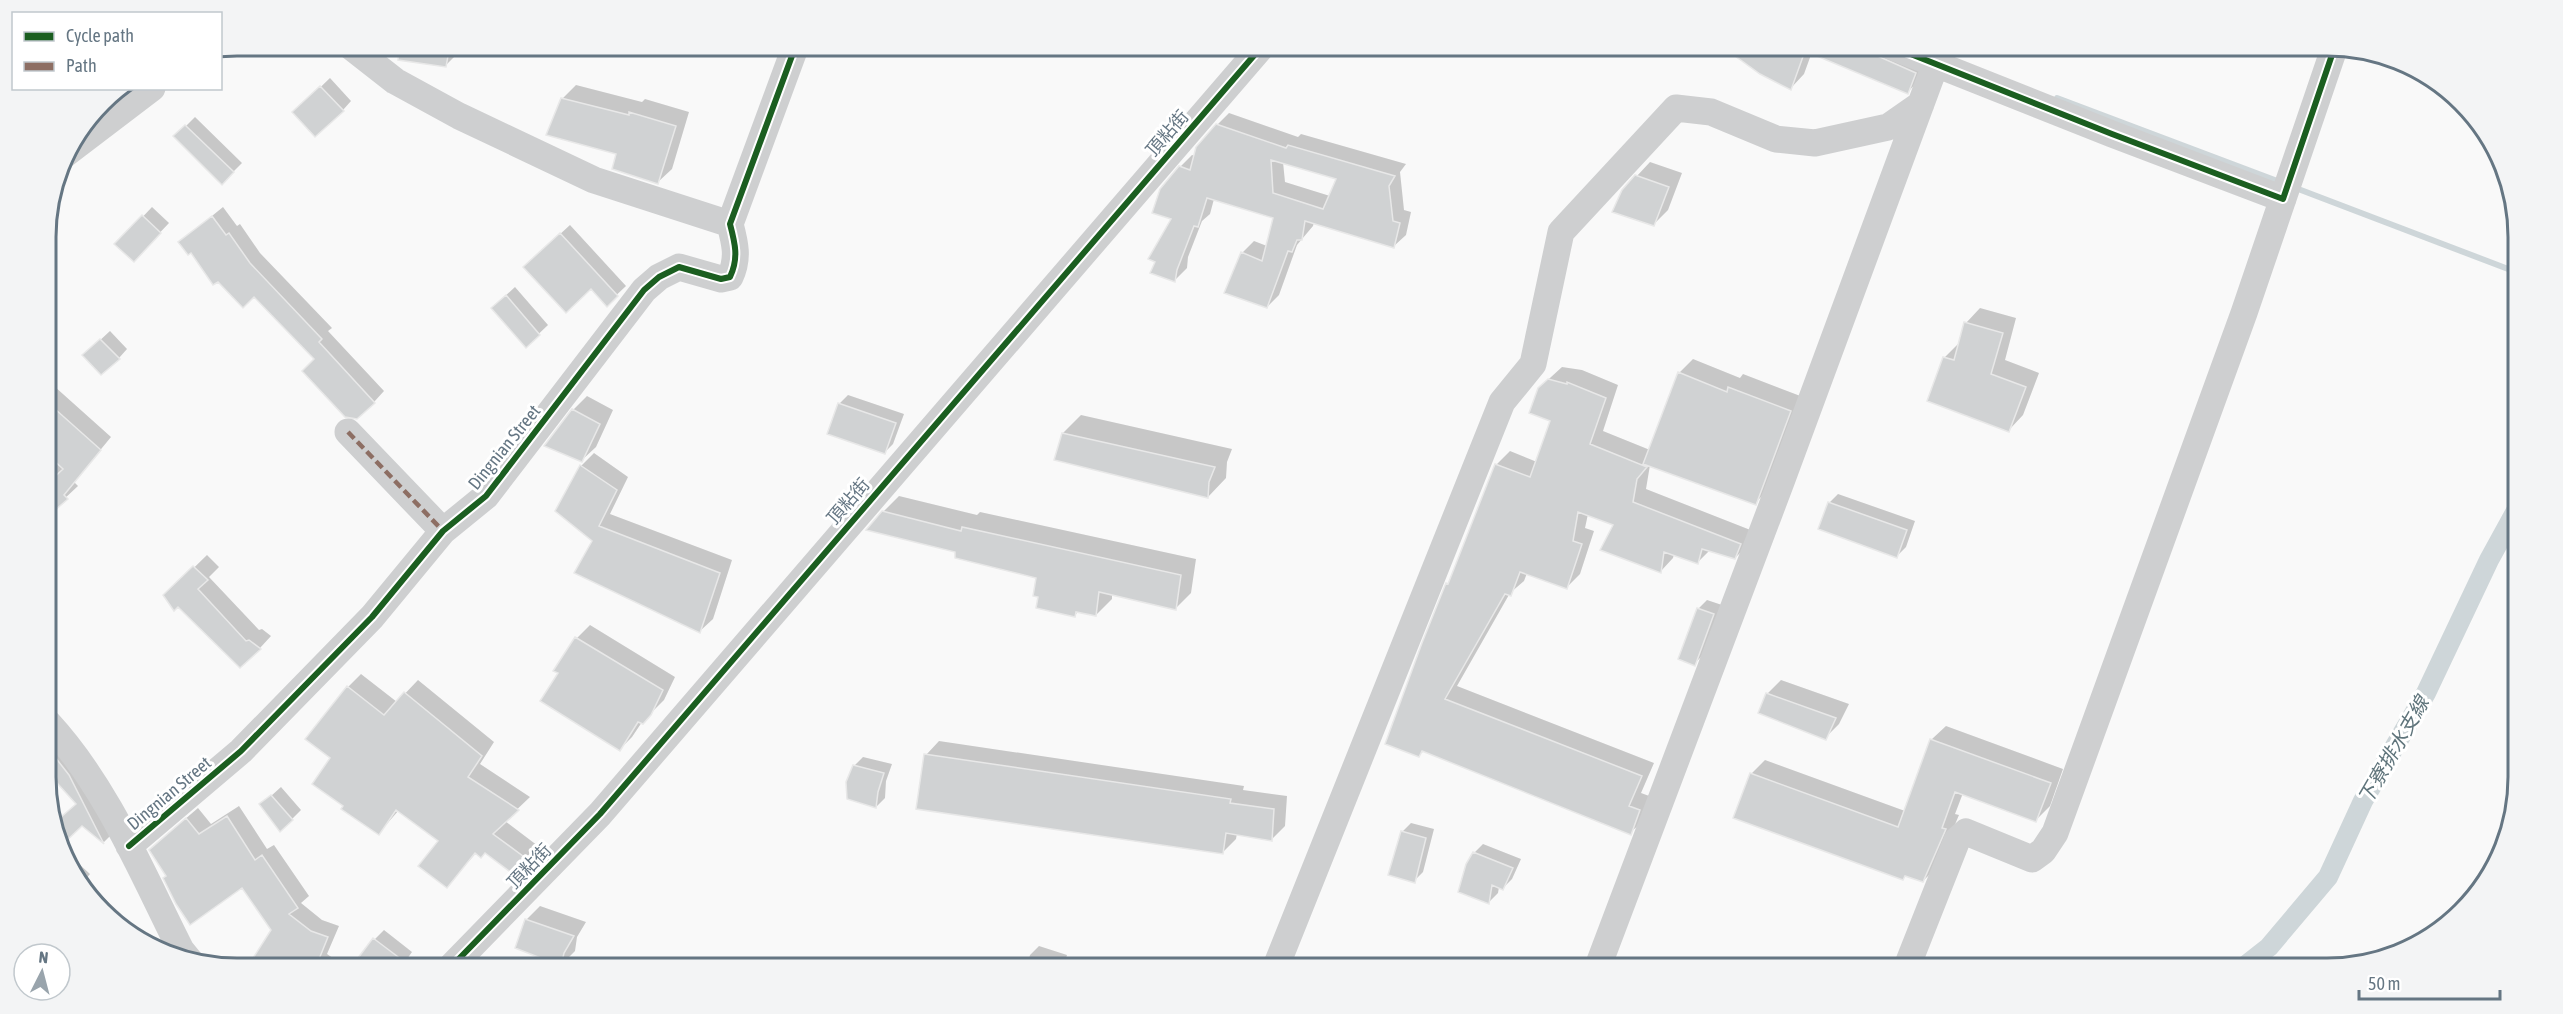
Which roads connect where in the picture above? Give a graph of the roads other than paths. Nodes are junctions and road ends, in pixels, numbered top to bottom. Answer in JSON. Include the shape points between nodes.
{"nodes":[{"id":1,"x":366,"y":56,"type":"edge"},
{"id":2,"x":792,"y":56,"type":"edge"},
{"id":3,"x":1254,"y":56,"type":"edge"},
{"id":4,"x":1917,"y":56,"type":"edge"},
{"id":5,"x":2332,"y":56,"type":"edge"},
{"id":6,"x":1936,"y":63,"type":"junction"},
{"id":7,"x":149,"y":90,"type":"edge"},
{"id":8,"x":1921,"y":104,"type":"junction"},
{"id":9,"x":84,"y":139,"type":"edge"},
{"id":10,"x":2286,"y":190,"type":"junction"},
{"id":11,"x":730,"y":224,"type":"junction"},
{"id":12,"x":348,"y":432,"type":"dead end"},
{"id":13,"x":443,"y":531,"type":"junction"},
{"id":14,"x":55,"y":731,"type":"edge"},
{"id":15,"x":129,"y":846,"type":"junction"},
{"id":16,"x":181,"y":950,"type":"edge"},
{"id":17,"x":460,"y":958,"type":"edge"},
{"id":18,"x":1279,"y":958,"type":"edge"},
{"id":19,"x":1601,"y":958,"type":"edge"},
{"id":20,"x":1910,"y":958,"type":"edge"}],
"edges":[{"from":1,"to":11,"type":"street","via":[[395,81],[459,116],[594,180]]},
{"from":2,"to":11,"type":"street"},
{"from":3,"to":17,"type":"street","name":"頂粘街","via":[[600,814]]},
{"from":4,"to":6,"type":"street"},
{"from":5,"to":10,"type":"street"},
{"from":6,"to":8,"type":"street"},
{"from":6,"to":10,"type":"street","via":[[2112,134]]},
{"from":7,"to":9,"type":"street"},
{"from":8,"to":18,"type":"street","via":[[1888,127],[1815,143],[1776,139],[1711,112],[1676,108],[1561,232],[1533,364],[1502,402]]},
{"from":8,"to":19,"type":"street"},
{"from":10,"to":20,"type":"street","via":[[2055,833],[2032,860],[1966,832],[1958,840]]},
{"from":11,"to":13,"type":"street","name":"Dingnian Street","via":[[736,244],[736,265],[730,277],[721,279],[679,267],[644,290],[486,496]]},
{"from":12,"to":13,"type":"street"},
{"from":13,"to":15,"type":"street","name":"Dingnian Street","via":[[372,617],[241,751]]},
{"from":14,"to":15,"type":"street","via":[[89,777]]},
{"from":15,"to":16,"type":"street"}]}
